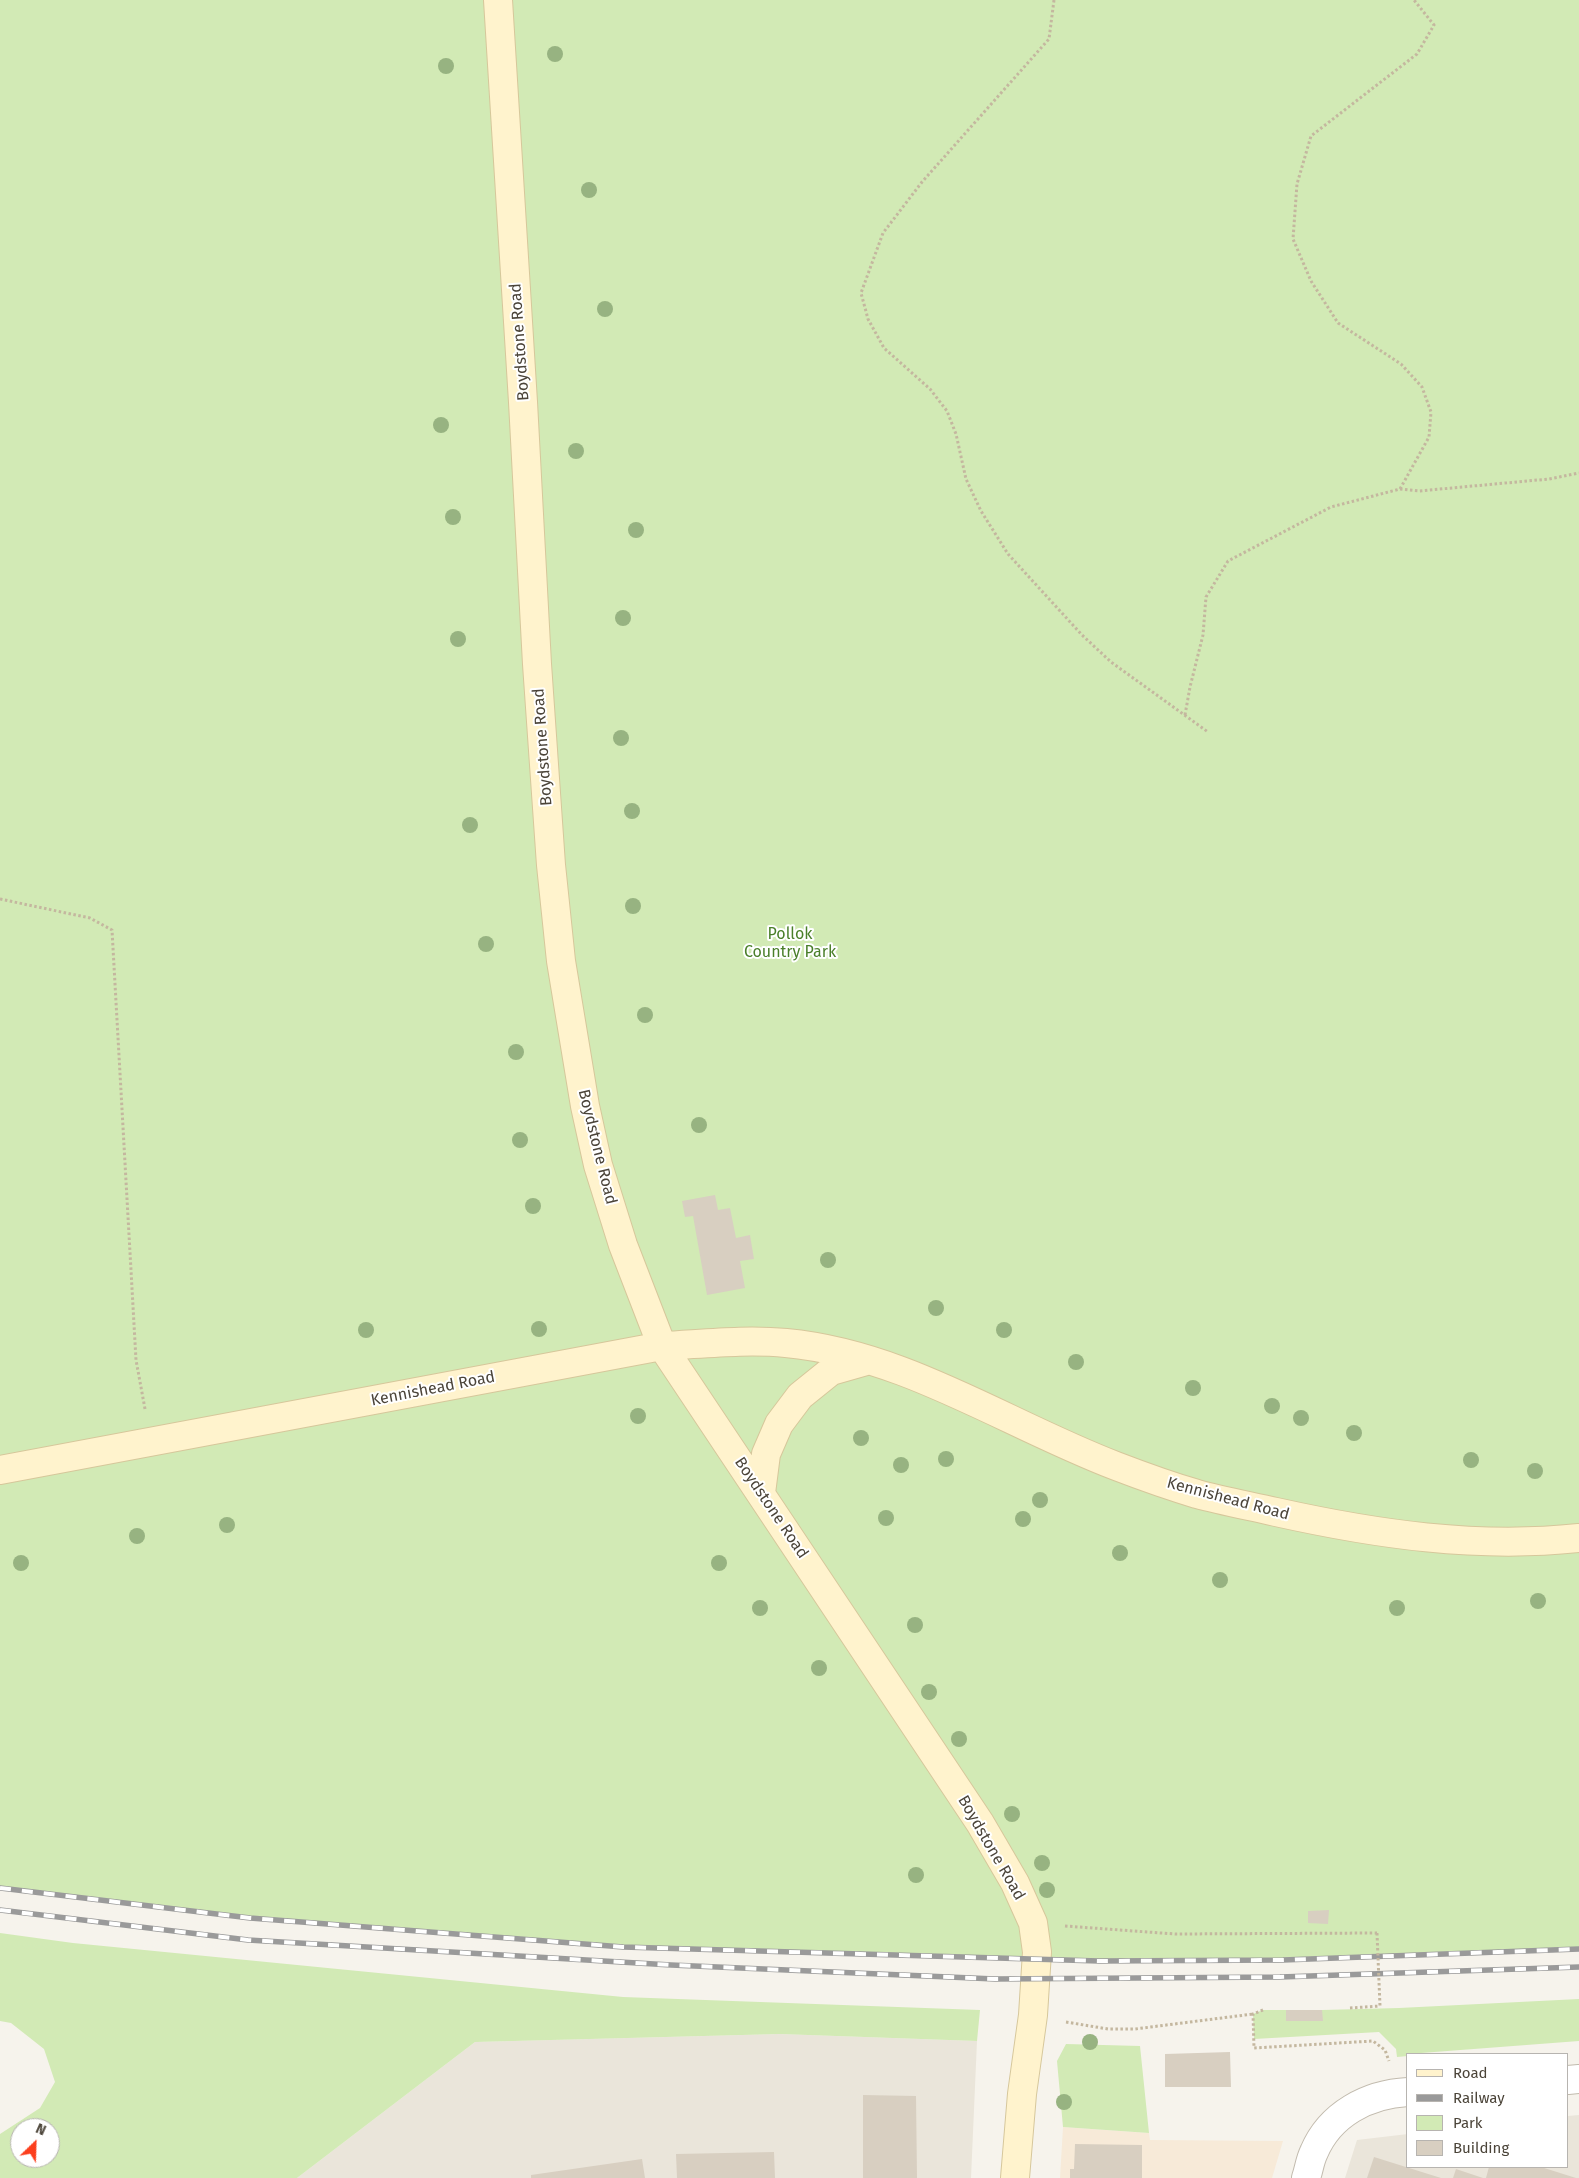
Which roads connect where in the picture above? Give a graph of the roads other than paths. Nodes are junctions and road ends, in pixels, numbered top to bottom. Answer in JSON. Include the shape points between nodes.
{"nodes":[{"id":1,"x":498,"y":0,"type":"edge"},
{"id":2,"x":662,"y":1346,"type":"junction"},
{"id":3,"x":868,"y":1361,"type":"junction"},
{"id":4,"x":0,"y":1470,"type":"edge"},
{"id":5,"x":762,"y":1493,"type":"junction"},
{"id":6,"x":1579,"y":1538,"type":"edge"},
{"id":7,"x":1403,"y":2092,"type":"edge"},
{"id":8,"x":1015,"y":2178,"type":"edge"},
{"id":9,"x":1306,"y":2178,"type":"edge"}],
"edges":[{"from":1,"to":2,"type":"street","name":"Boydstone Road","via":[[537,664],[561,961],[598,1165],[623,1244]]},
{"from":2,"to":3,"type":"street","name":"Kennishead Road","via":[[751,1341],[786,1343]]},
{"from":2,"to":4,"type":"street","name":"Kennishead Road"},
{"from":2,"to":5,"type":"street","name":"Boydstone Road"},
{"from":3,"to":5,"type":"street","via":[[831,1371],[800,1396],[779,1424],[766,1454]]},
{"from":3,"to":6,"type":"street","name":"Kennishead Road","via":[[947,1389],[1114,1465],[1197,1494],[1376,1532],[1455,1541],[1537,1543]]},
{"from":5,"to":8,"type":"street","name":"Boydstone Road","via":[[980,1823],[1015,1883],[1033,1923],[1037,1952],[1033,2015]]},
{"from":7,"to":9,"type":"street","via":[[1361,2102],[1335,2120],[1314,2151]]}]}
